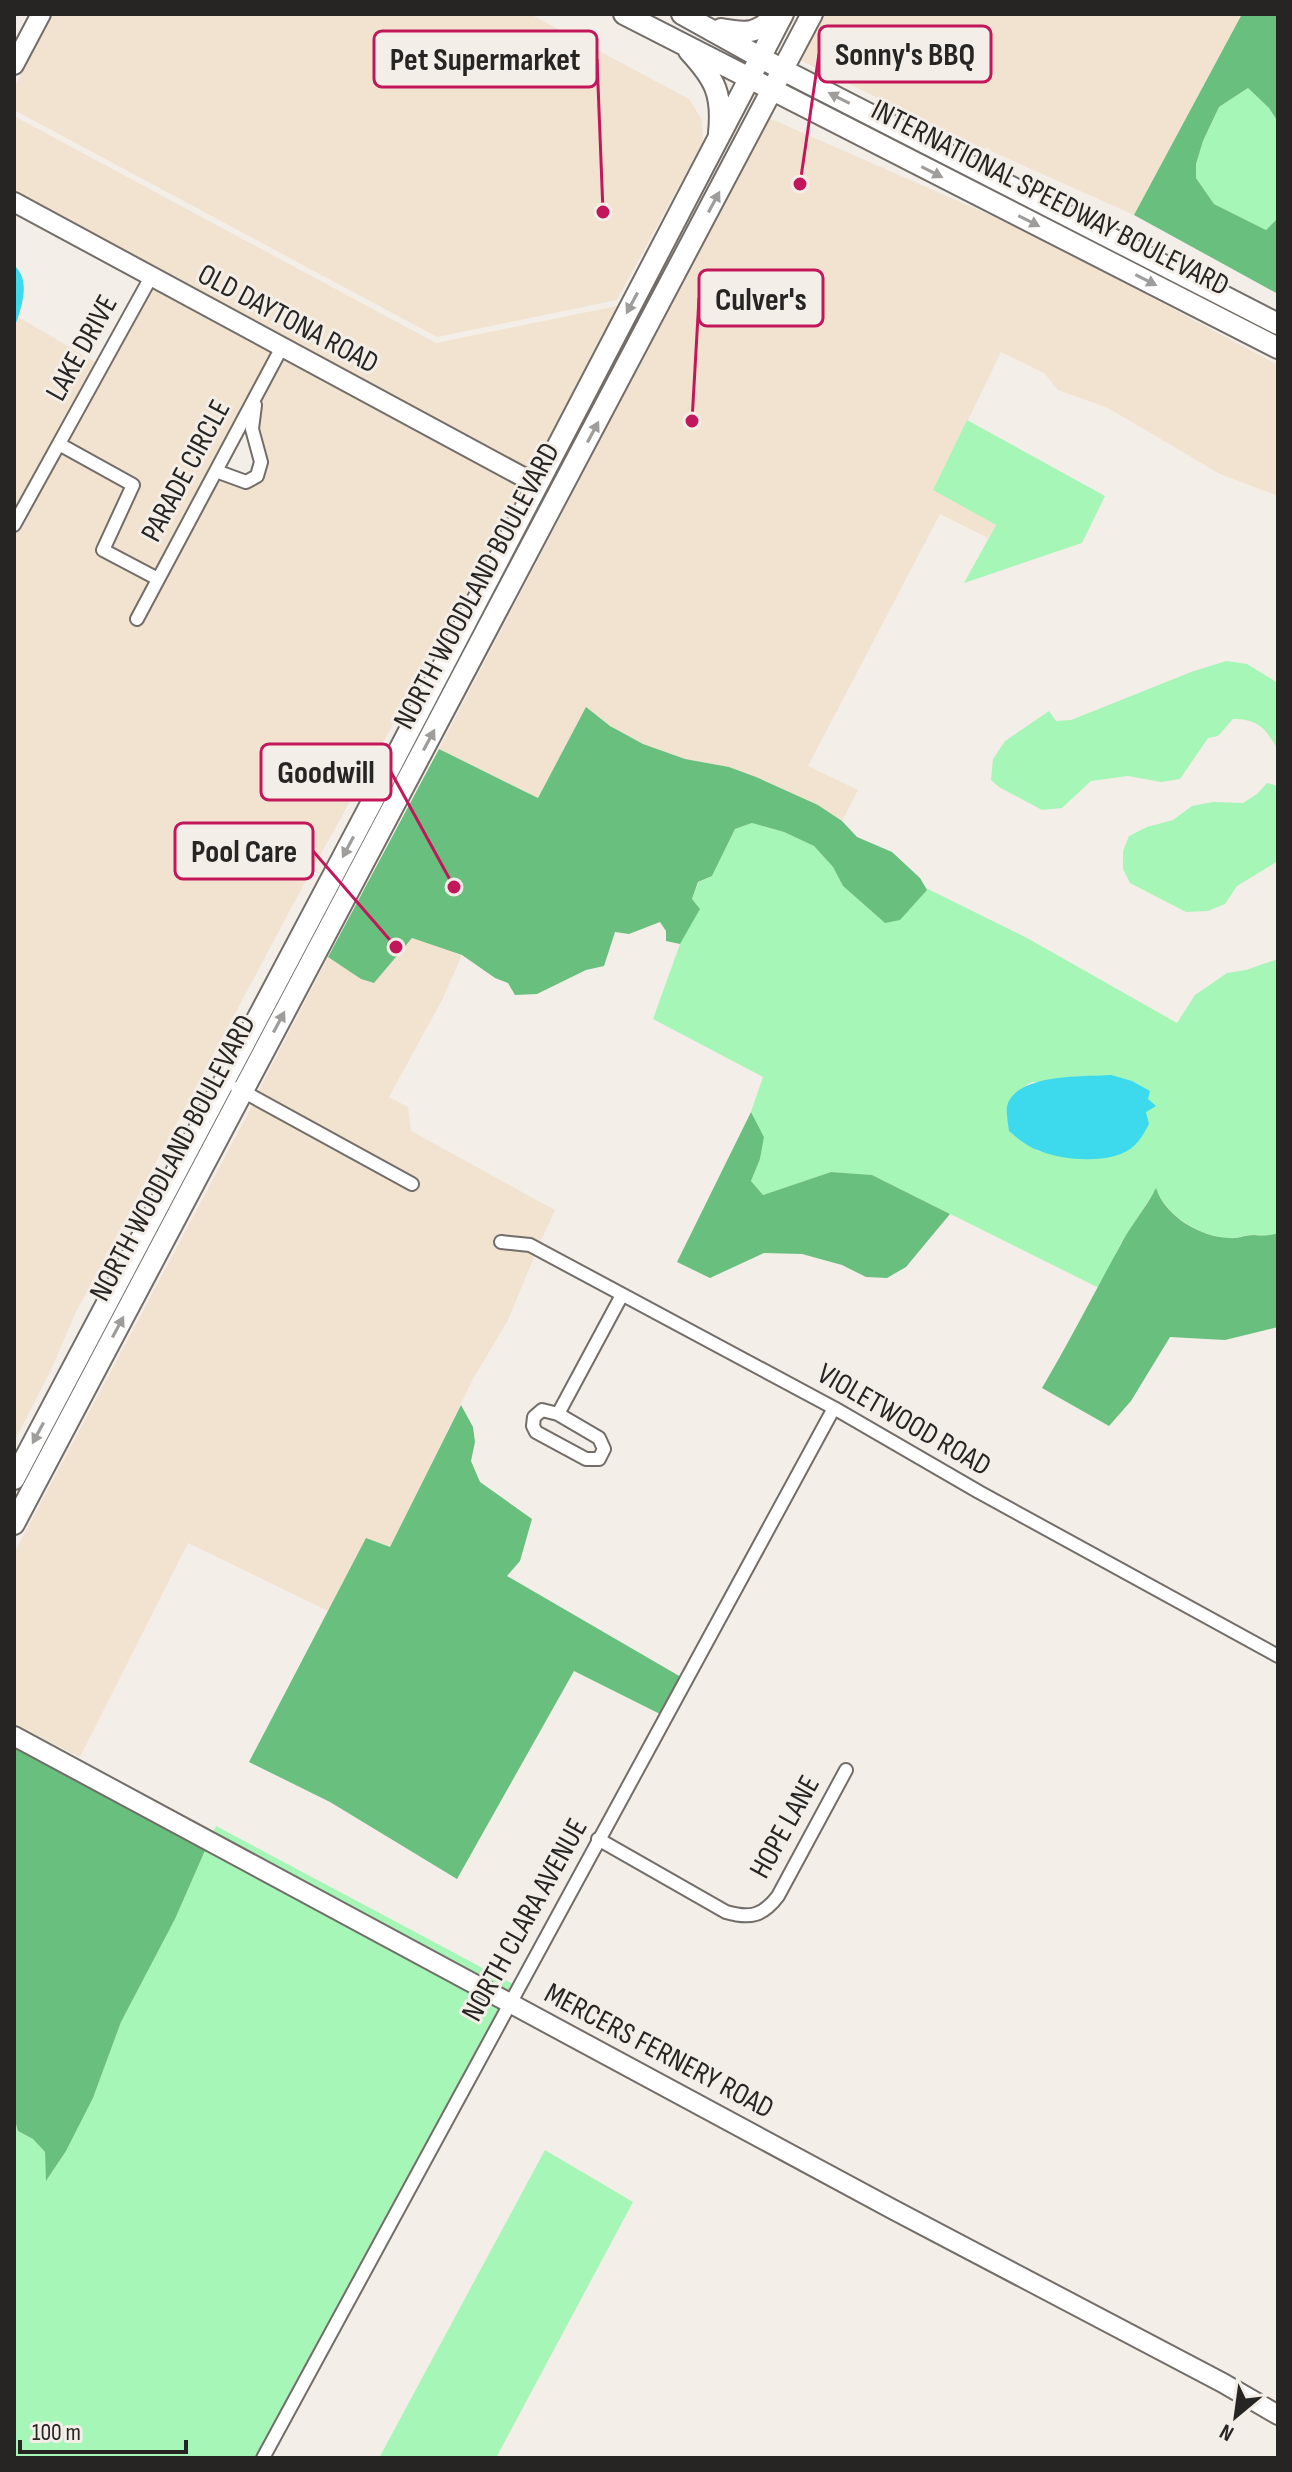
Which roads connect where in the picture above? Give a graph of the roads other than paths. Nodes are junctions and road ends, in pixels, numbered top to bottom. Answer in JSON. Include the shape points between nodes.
{"nodes":[{"id":1,"x":41,"y":14,"type":"edge"},
{"id":2,"x":624,"y":14,"type":"edge"},
{"id":3,"x":682,"y":14,"type":"edge"},
{"id":4,"x":780,"y":14,"type":"edge"},
{"id":5,"x":812,"y":14,"type":"edge"},
{"id":6,"x":705,"y":27,"type":"junction"},
{"id":7,"x":681,"y":42,"type":"junction"},
{"id":8,"x":761,"y":58,"type":"junction"},
{"id":9,"x":14,"y":65,"type":"edge"},
{"id":10,"x":783,"y":70,"type":"junction"},
{"id":11,"x":751,"y":78,"type":"junction"},
{"id":12,"x":773,"y":90,"type":"junction"},
{"id":13,"x":874,"y":117,"type":"junction"},
{"id":14,"x":864,"y":137,"type":"junction"},
{"id":15,"x":718,"y":139,"type":"junction"},
{"id":16,"x":983,"y":172,"type":"junction"},
{"id":17,"x":982,"y":197,"type":"junction"},
{"id":18,"x":14,"y":202,"type":"edge"},
{"id":19,"x":1092,"y":229,"type":"junction"},
{"id":20,"x":1076,"y":245,"type":"junction"},
{"id":21,"x":151,"y":277,"type":"junction"},
{"id":22,"x":1221,"y":307,"type":"junction"},
{"id":23,"x":1278,"y":324,"type":"edge"},
{"id":24,"x":617,"y":331,"type":"junction"},
{"id":25,"x":282,"y":347,"type":"junction"},
{"id":26,"x":1278,"y":348,"type":"edge"},
{"id":27,"x":616,"y":388,"type":"junction"},
{"id":28,"x":255,"y":396,"type":"junction"},
{"id":29,"x":59,"y":444,"type":"junction"},
{"id":30,"x":550,"y":457,"type":"junction"},
{"id":31,"x":216,"y":471,"type":"junction"},
{"id":32,"x":536,"y":484,"type":"junction"},
{"id":33,"x":556,"y":501,"type":"junction"},
{"id":34,"x":14,"y":525,"type":"edge"},
{"id":35,"x":158,"y":579,"type":"junction"},
{"id":36,"x":506,"y":597,"type":"junction"},
{"id":37,"x":137,"y":619,"type":"dead end"},
{"id":38,"x":398,"y":750,"type":"junction"},
{"id":39,"x":382,"y":783,"type":"junction"},
{"id":40,"x":403,"y":788,"type":"junction"},
{"id":41,"x":379,"y":834,"type":"junction"},
{"id":42,"x":233,"y":1086,"type":"junction"},
{"id":43,"x":412,"y":1184,"type":"dead end"},
{"id":44,"x":501,"y":1242,"type":"dead end"},
{"id":45,"x":622,"y":1295,"type":"junction"},
{"id":46,"x":63,"y":1387,"type":"junction"},
{"id":47,"x":82,"y":1396,"type":"junction"},
{"id":48,"x":834,"y":1408,"type":"junction"},
{"id":49,"x":558,"y":1414,"type":"junction"},
{"id":50,"x":14,"y":1479,"type":"edge"},
{"id":51,"x":14,"y":1524,"type":"edge"},
{"id":52,"x":1278,"y":1656,"type":"edge"},
{"id":53,"x":14,"y":1736,"type":"edge"},
{"id":54,"x":846,"y":1770,"type":"dead end"},
{"id":55,"x":598,"y":1839,"type":"junction"},
{"id":56,"x":509,"y":2002,"type":"junction"},
{"id":57,"x":1278,"y":2415,"type":"edge"},
{"id":58,"x":263,"y":2458,"type":"edge"}],
"edges":[{"from":1,"to":9,"type":"street"},
{"from":2,"to":7,"type":"main road","name":"INTERNATIONAL SPEEDWAY BOULEVARD"},
{"from":3,"to":6,"type":"main road","name":"INTERNATIONAL SPEEDWAY BOULEVARD"},
{"from":4,"to":6,"type":"main road","via":[[752,32]]},
{"from":4,"to":8,"type":"main road","name":"NORTH WOODLAND BOULEVARD"},
{"from":5,"to":10,"type":"main road","name":"NORTH WOODLAND BOULEVARD"},
{"from":6,"to":8,"type":"main road","name":"INTERNATIONAL SPEEDWAY BOULEVARD"},
{"from":7,"to":11,"type":"main road","name":"INTERNATIONAL SPEEDWAY BOULEVARD"},
{"from":7,"to":15,"type":"main road","via":[[717,89]]},
{"from":8,"to":10,"type":"main road","name":"INTERNATIONAL SPEEDWAY BOULEVARD"},
{"from":8,"to":11,"type":"main road","name":"NORTH WOODLAND BOULEVARD"},
{"from":10,"to":12,"type":"main road","name":"NORTH WOODLAND BOULEVARD"},
{"from":13,"to":10,"type":"main road","name":"INTERNATIONAL SPEEDWAY BOULEVARD","one_way":true},
{"from":11,"to":12,"type":"main road","name":"INTERNATIONAL SPEEDWAY BOULEVARD"},
{"from":11,"to":15,"type":"main road","name":"NORTH WOODLAND BOULEVARD"},
{"from":12,"to":14,"type":"main road","name":"INTERNATIONAL SPEEDWAY BOULEVARD"},
{"from":27,"to":12,"type":"main road","name":"NORTH WOODLAND BOULEVARD","one_way":true},
{"from":13,"to":14,"type":"main road"},
{"from":13,"to":16,"type":"main road","name":"INTERNATIONAL SPEEDWAY BOULEVARD"},
{"from":14,"to":17,"type":"main road","name":"INTERNATIONAL SPEEDWAY BOULEVARD","one_way":true},
{"from":15,"to":24,"type":"main road","name":"NORTH WOODLAND BOULEVARD","one_way":true},
{"from":16,"to":17,"type":"main road"},
{"from":16,"to":19,"type":"main road","name":"INTERNATIONAL SPEEDWAY BOULEVARD"},
{"from":17,"to":20,"type":"main road","name":"INTERNATIONAL SPEEDWAY BOULEVARD","one_way":true},
{"from":18,"to":21,"type":"street","name":"OLD DAYTONA ROAD"},
{"from":19,"to":20,"type":"main road"},
{"from":19,"to":22,"type":"main road","name":"INTERNATIONAL SPEEDWAY BOULEVARD"},
{"from":20,"to":22,"type":"main road","name":"INTERNATIONAL SPEEDWAY BOULEVARD","one_way":true},
{"from":21,"to":25,"type":"street","name":"OLD DAYTONA ROAD"},
{"from":21,"to":29,"type":"street","name":"LAKE DRIVE"},
{"from":22,"to":23,"type":"main road","name":"INTERNATIONAL SPEEDWAY BOULEVARD"},
{"from":22,"to":26,"type":"main road","name":"INTERNATIONAL SPEEDWAY BOULEVARD"},
{"from":24,"to":27,"type":"main road","via":[[621,354]]},
{"from":24,"to":30,"type":"main road","name":"NORTH WOODLAND BOULEVARD"},
{"from":25,"to":28,"type":"street","name":"PARADE CIRCLE"},
{"from":25,"to":32,"type":"street","name":"OLD DAYTONA ROAD"},
{"from":33,"to":27,"type":"main road","name":"NORTH WOODLAND BOULEVARD","one_way":true},
{"from":28,"to":31,"type":"street","name":"PARADE CIRCLE"},
{"from":28,"to":31,"type":"street","via":[[252,429],[261,462],[257,476],[246,482]]},
{"from":29,"to":34,"type":"street","name":"LAKE DRIVE"},
{"from":29,"to":35,"type":"street","name":"LAKE DRIVE","via":[[133,485],[103,550]]},
{"from":30,"to":32,"type":"main road","name":"NORTH WOODLAND BOULEVARD"},
{"from":30,"to":33,"type":"main road"},
{"from":31,"to":35,"type":"street","name":"PARADE CIRCLE"},
{"from":32,"to":36,"type":"main road","via":[[540,508],[519,549]]},
{"from":32,"to":38,"type":"main road","name":"NORTH WOODLAND BOULEVARD"},
{"from":33,"to":36,"type":"main road","name":"NORTH WOODLAND BOULEVARD"},
{"from":35,"to":37,"type":"street","name":"PARADE CIRCLE"},
{"from":40,"to":36,"type":"main road","name":"NORTH WOODLAND BOULEVARD","one_way":true},
{"from":38,"to":39,"type":"main road","name":"NORTH WOODLAND BOULEVARD"},
{"from":38,"to":40,"type":"main road","via":[[395,773]]},
{"from":39,"to":41,"type":"main road","via":[[386,803]]},
{"from":39,"to":42,"type":"main road","name":"NORTH WOODLAND BOULEVARD","one_way":true},
{"from":40,"to":41,"type":"main road","name":"NORTH WOODLAND BOULEVARD"},
{"from":42,"to":41,"type":"main road","name":"NORTH WOODLAND BOULEVARD","one_way":true},
{"from":42,"to":43,"type":"street"},
{"from":42,"to":46,"type":"main road","name":"NORTH WOODLAND BOULEVARD"},
{"from":47,"to":42,"type":"main road","name":"NORTH WOODLAND BOULEVARD","one_way":true},
{"from":44,"to":45,"type":"street","name":"VIOLETWOOD ROAD","via":[[530,1245]]},
{"from":45,"to":48,"type":"street","name":"VIOLETWOOD ROAD"},
{"from":45,"to":49,"type":"street"},
{"from":46,"to":47,"type":"street"},
{"from":46,"to":50,"type":"main road","name":"NORTH WOODLAND BOULEVARD","one_way":true},
{"from":47,"to":51,"type":"main road","name":"NORTH WOODLAND BOULEVARD"},
{"from":48,"to":52,"type":"street","name":"VIOLETWOOD ROAD"},
{"from":48,"to":55,"type":"street","name":"NORTH CLARA AVENUE"},
{"from":49,"to":49,"type":"street","via":[[599,1438],[604,1449],[599,1459],[586,1459],[536,1432],[534,1417],[542,1410]]},
{"from":53,"to":56,"type":"street","name":"MERCERS FERNERY ROAD"},
{"from":54,"to":55,"type":"street","name":"HOPE LANE","via":[[778,1896],[757,1915],[726,1912]]},
{"from":55,"to":56,"type":"street","name":"NORTH CLARA AVENUE"},
{"from":56,"to":57,"type":"street","name":"MERCERS FERNERY ROAD"},
{"from":56,"to":58,"type":"street","name":"NORTH CLARA AVENUE"}]}
